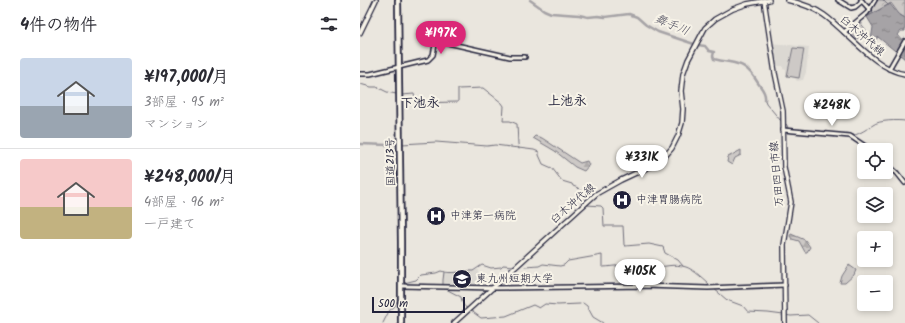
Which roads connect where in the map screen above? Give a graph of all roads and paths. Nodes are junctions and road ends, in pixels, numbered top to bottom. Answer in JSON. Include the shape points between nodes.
{"nodes":[{"id":1,"x":376,"y":0,"type":"edge"},
{"id":2,"x":398,"y":0,"type":"edge"},
{"id":3,"x":764,"y":0,"type":"edge"},
{"id":4,"x":769,"y":0,"type":"edge"},
{"id":5,"x":787,"y":0,"type":"edge"},
{"id":6,"x":838,"y":0,"type":"edge"},
{"id":7,"x":862,"y":0,"type":"edge"},
{"id":8,"x":875,"y":0,"type":"edge"},
{"id":9,"x":870,"y":10,"type":"junction"},
{"id":10,"x":844,"y":32,"type":"junction"},
{"id":11,"x":360,"y":33,"type":"edge"},
{"id":12,"x":905,"y":41,"type":"edge"},
{"id":13,"x":525,"y":57,"type":"dead end"},
{"id":14,"x":399,"y":67,"type":"junction"},
{"id":15,"x":889,"y":69,"type":"junction"},
{"id":16,"x":360,"y":74,"type":"edge"},
{"id":17,"x":905,"y":74,"type":"edge"},
{"id":18,"x":783,"y":130,"type":"junction"},
{"id":19,"x":860,"y":143,"type":"edge"},
{"id":20,"x":893,"y":169,"type":"edge"},
{"id":21,"x":905,"y":183,"type":"edge"},
{"id":22,"x":785,"y":285,"type":"junction"},
{"id":23,"x":401,"y":286,"type":"junction"},
{"id":24,"x":493,"y":288,"type":"junction"},
{"id":25,"x":401,"y":323,"type":"edge"},
{"id":26,"x":454,"y":323,"type":"edge"},
{"id":27,"x":785,"y":323,"type":"edge"}],
"edges":[{"from":1,"to":11,"type":"main road"},
{"from":2,"to":14,"type":"highway","name":"国道213号"},
{"from":3,"to":4,"type":"main road","name":"臼木沖代線"},
{"from":3,"to":18,"type":"main road","name":"万田四日市線","via":[[783,111]]},
{"from":3,"to":24,"type":"main road","name":"臼木沖代線","via":[[728,12],[709,24],[702,32],[683,74],[681,125],[675,144],[668,153],[651,166],[596,194]]},
{"from":5,"to":10,"type":"main road","name":"臼木沖代線","via":[[818,12]]},
{"from":6,"to":7,"type":"street","via":[[851,8]]},
{"from":7,"to":9,"type":"street"},
{"from":8,"to":9,"type":"street"},
{"from":9,"to":10,"type":"street"},
{"from":10,"to":15,"type":"main road","name":"臼木沖代線"},
{"from":12,"to":15,"type":"street"},
{"from":13,"to":14,"type":"street","via":[[510,57],[445,42],[435,45],[433,56],[429,60]]},
{"from":14,"to":16,"type":"street"},
{"from":14,"to":23,"type":"highway","name":"国道213号"},
{"from":15,"to":17,"type":"main road","name":"臼木沖代線"},
{"from":18,"to":19,"type":"street","via":[[850,136]]},
{"from":18,"to":22,"type":"main road","name":"万田四日市線","via":[[784,167],[791,202],[784,242]]},
{"from":20,"to":21,"type":"street"},
{"from":22,"to":24,"type":"street","via":[[708,288]]},
{"from":22,"to":27,"type":"main road","name":"万田四日市線"},
{"from":23,"to":24,"type":"street"},
{"from":23,"to":25,"type":"highway","name":"国道213号"},
{"from":24,"to":26,"type":"main road","name":"臼木沖代線"}]}
